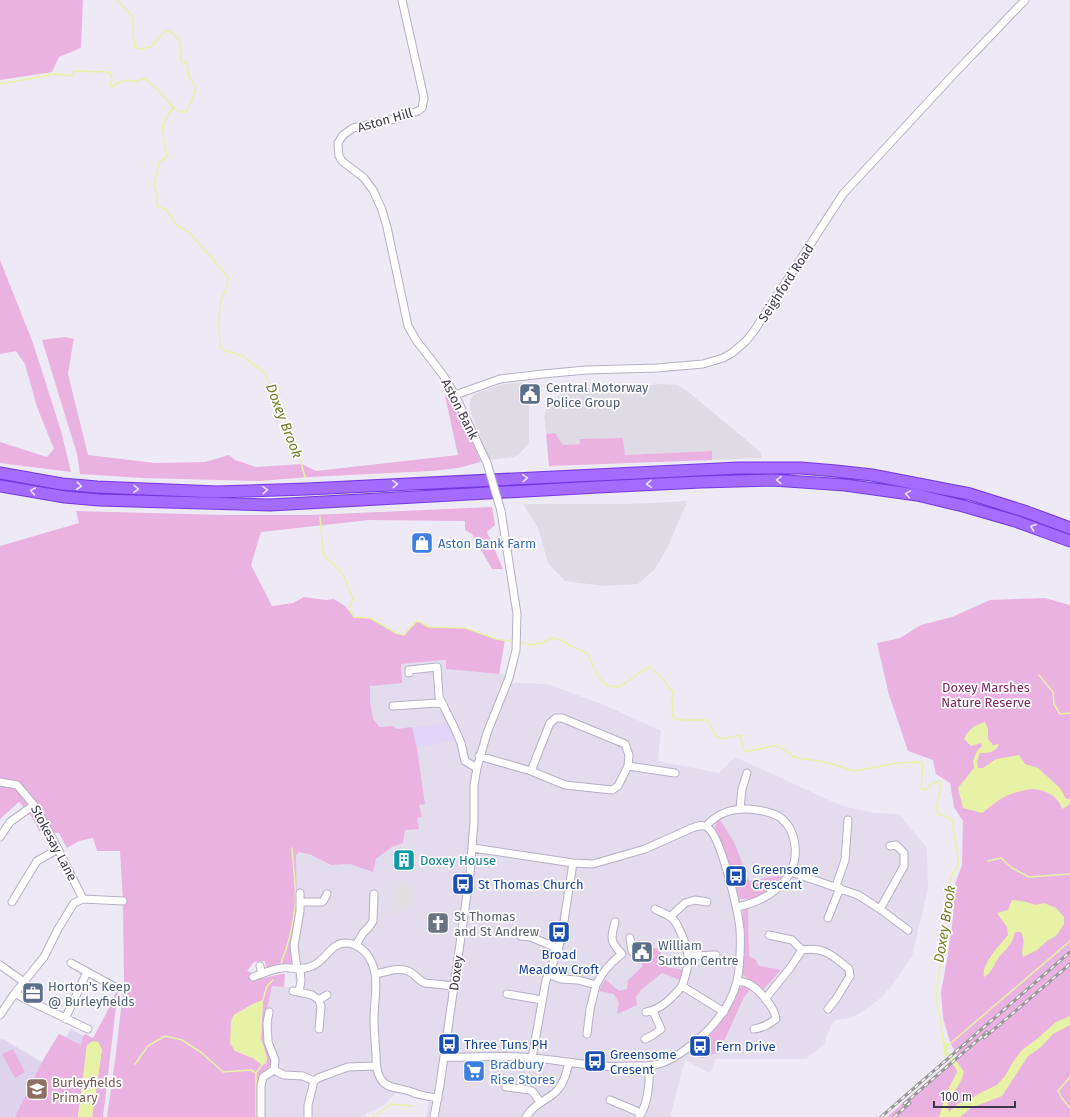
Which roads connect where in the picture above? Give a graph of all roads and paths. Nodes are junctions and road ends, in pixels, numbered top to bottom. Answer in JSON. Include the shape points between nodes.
{"nodes":[{"id":1,"x":402,"y":0,"type":"edge"},
{"id":2,"x":1025,"y":0,"type":"edge"},
{"id":3,"x":364,"y":178,"type":"joint"},
{"id":4,"x":455,"y":395,"type":"junction"},
{"id":5,"x":0,"y":473,"type":"edge"},
{"id":6,"x":0,"y":486,"type":"edge"},
{"id":7,"x":1070,"y":528,"type":"edge"},
{"id":8,"x":1070,"y":541,"type":"edge"},
{"id":9,"x":409,"y":673,"type":"dead end"},
{"id":10,"x":509,"y":678,"type":"joint"},
{"id":11,"x":443,"y":704,"type":"junction"},
{"id":12,"x":393,"y":706,"type":"dead end"},
{"id":13,"x":479,"y":756,"type":"junction"},
{"id":14,"x":628,"y":766,"type":"junction"},
{"id":15,"x":477,"y":768,"type":"junction"},
{"id":16,"x":531,"y":770,"type":"junction"},
{"id":17,"x":747,"y":772,"type":"dead end"},
{"id":18,"x":675,"y":773,"type":"dead end"},
{"id":19,"x":0,"y":782,"type":"edge"},
{"id":20,"x":34,"y":805,"type":"junction"},
{"id":21,"x":740,"y":808,"type":"junction"},
{"id":22,"x":848,"y":820,"type":"dead end"},
{"id":23,"x":706,"y":826,"type":"junction"},
{"id":24,"x":0,"y":837,"type":"edge"},
{"id":25,"x":893,"y":846,"type":"dead end"},
{"id":26,"x":473,"y":848,"type":"junction"},
{"id":27,"x":58,"y":849,"type":"junction"},
{"id":28,"x":573,"y":863,"type":"junction"},
{"id":29,"x":792,"y":872,"type":"junction"},
{"id":30,"x":838,"y":887,"type":"junction"},
{"id":31,"x":300,"y":893,"type":"dead end"},
{"id":32,"x":327,"y":894,"type":"dead end"},
{"id":33,"x":374,"y":894,"type":"dead end"},
{"id":34,"x":83,"y":899,"type":"junction"},
{"id":35,"x":123,"y":901,"type":"dead end"},
{"id":36,"x":12,"y":902,"type":"dead end"},
{"id":37,"x":300,"y":902,"type":"junction"},
{"id":38,"x":707,"y":902,"type":"dead end"},
{"id":39,"x":737,"y":908,"type":"junction"},
{"id":40,"x":655,"y":909,"type":"dead end"},
{"id":41,"x":823,"y":909,"type":"dead end"},
{"id":42,"x":880,"y":909,"type":"junction"},
{"id":43,"x":670,"y":917,"type":"junction"},
{"id":44,"x":615,"y":922,"type":"dead end"},
{"id":45,"x":904,"y":930,"type":"dead end"},
{"id":46,"x":769,"y":935,"type":"dead end"},
{"id":47,"x":521,"y":936,"type":"dead end"},
{"id":48,"x":630,"y":938,"type":"dead end"},
{"id":49,"x":356,"y":945,"type":"junction"},
{"id":50,"x":559,"y":949,"type":"junction"},
{"id":51,"x":802,"y":950,"type":"junction"},
{"id":52,"x":632,"y":951,"type":"dead end"},
{"id":53,"x":716,"y":955,"type":"dead end"},
{"id":54,"x":688,"y":956,"type":"junction"},
{"id":55,"x":71,"y":963,"type":"dead end"},
{"id":56,"x":0,"y":965,"type":"edge"},
{"id":57,"x":260,"y":966,"type":"dead end"},
{"id":58,"x":298,"y":969,"type":"junction"},
{"id":59,"x":87,"y":972,"type":"junction"},
{"id":60,"x":262,"y":974,"type":"junction"},
{"id":61,"x":376,"y":974,"type":"junction"},
{"id":62,"x":548,"y":974,"type":"junction"},
{"id":63,"x":253,"y":977,"type":"dead end"},
{"id":64,"x":737,"y":981,"type":"junction"},
{"id":65,"x":24,"y":982,"type":"junction"},
{"id":66,"x":596,"y":985,"type":"junction"},
{"id":67,"x":454,"y":986,"type":"junction"},
{"id":68,"x":682,"y":986,"type":"junction"},
{"id":69,"x":115,"y":987,"type":"dead end"},
{"id":70,"x":15,"y":993,"type":"junction"},
{"id":71,"x":507,"y":994,"type":"dead end"},
{"id":72,"x":327,"y":995,"type":"dead end"},
{"id":73,"x":765,"y":999,"type":"junction"},
{"id":74,"x":319,"y":1000,"type":"junction"},
{"id":75,"x":542,"y":1000,"type":"junction"},
{"id":76,"x":828,"y":1009,"type":"dead end"},
{"id":77,"x":269,"y":1012,"type":"dead end"},
{"id":78,"x":724,"y":1012,"type":"junction"},
{"id":79,"x":0,"y":1015,"type":"edge"},
{"id":80,"x":65,"y":1019,"type":"junction"},
{"id":81,"x":754,"y":1028,"type":"dead end"},
{"id":82,"x":88,"y":1029,"type":"dead end"},
{"id":83,"x":319,"y":1029,"type":"dead end"},
{"id":84,"x":587,"y":1034,"type":"dead end"},
{"id":85,"x":645,"y":1039,"type":"dead end"},
{"id":86,"x":444,"y":1057,"type":"junction"},
{"id":87,"x":532,"y":1058,"type":"junction"},
{"id":88,"x":569,"y":1062,"type":"junction"},
{"id":89,"x":376,"y":1066,"type":"junction"},
{"id":90,"x":649,"y":1066,"type":"junction"},
{"id":91,"x":274,"y":1070,"type":"junction"},
{"id":92,"x":314,"y":1081,"type":"junction"},
{"id":93,"x":506,"y":1087,"type":"dead end"},
{"id":94,"x":438,"y":1098,"type":"junction"},
{"id":95,"x":610,"y":1100,"type":"dead end"},
{"id":96,"x":540,"y":1102,"type":"junction"},
{"id":97,"x":640,"y":1115,"type":"edge"},
{"id":98,"x":262,"y":1117,"type":"edge"},
{"id":99,"x":308,"y":1117,"type":"edge"},
{"id":100,"x":434,"y":1117,"type":"edge"},
{"id":101,"x":526,"y":1117,"type":"edge"}],
"edges":[{"from":1,"to":3,"type":"street","name":"Aston Hill","via":[[424,98],[422,108],[399,118],[353,128],[343,135],[338,143],[339,156]]},
{"from":2,"to":4,"type":"street","name":"Seighford Road","via":[[843,194],[754,331],[732,353],[703,364],[586,370],[500,379]]},
{"from":3,"to":4,"type":"street","name":"Aston Bank","via":[[382,210],[408,326]]},
{"from":4,"to":10,"type":"street","name":"Aston Bank","bridge":true,"via":[[487,463],[501,511],[517,614],[516,650]]},
{"from":5,"to":7,"type":"highway","one_way":true,"via":[[96,487],[225,491],[724,469],[801,468],[872,475],[950,490]]},
{"from":8,"to":6,"type":"highway","one_way":true,"via":[[1015,521],[917,495],[845,485],[773,480],[606,486],[270,505],[99,500]]},
{"from":9,"to":11,"type":"street","via":[[409,670],[437,667],[439,697]]},
{"from":10,"to":13,"type":"street","name":"Doxey"},
{"from":11,"to":12,"type":"street"},
{"from":11,"to":15,"type":"street","via":[[461,743],[466,762]]},
{"from":13,"to":15,"type":"street","name":"Doxey"},
{"from":13,"to":16,"type":"street"},
{"from":14,"to":16,"type":"street","via":[[618,786],[612,790],[565,785]]},
{"from":14,"to":16,"type":"street","via":[[629,755],[625,744],[562,718],[556,718],[550,723]]},
{"from":14,"to":18,"type":"street"},
{"from":15,"to":26,"type":"street","name":"Doxey","via":[[474,785]]},
{"from":17,"to":21,"type":"street"},
{"from":19,"to":20,"type":"street","name":"Stokesay Lane","via":[[17,785]]},
{"from":20,"to":24,"type":"street","via":[[10,822]]},
{"from":20,"to":27,"type":"street","name":"Stokesay Lane"},
{"from":21,"to":23,"type":"street","via":[[717,815]]},
{"from":21,"to":29,"type":"street","via":[[770,813],[789,827],[794,838],[795,850]]},
{"from":22,"to":30,"type":"street","via":[[845,860]]},
{"from":23,"to":28,"type":"street","via":[[692,828],[645,849],[601,863]]},
{"from":23,"to":39,"type":"street","via":[[715,837]]},
{"from":25,"to":42,"type":"street","via":[[904,853],[904,866]]},
{"from":26,"to":28,"type":"street"},
{"from":26,"to":67,"type":"street","name":"Doxey"},
{"from":27,"to":34,"type":"street","name":"Stokesay Lane"},
{"from":27,"to":36,"type":"street","via":[[38,861]]},
{"from":28,"to":50,"type":"street"},
{"from":29,"to":30,"type":"street"},
{"from":29,"to":39,"type":"street","via":[[771,894]]},
{"from":30,"to":41,"type":"street","via":[[830,915]]},
{"from":30,"to":42,"type":"street","via":[[858,895]]},
{"from":31,"to":37,"type":"street"},
{"from":32,"to":37,"type":"street","via":[[322,902]]},
{"from":33,"to":49,"type":"street","via":[[373,921]]},
{"from":34,"to":35,"type":"street"},
{"from":34,"to":65,"type":"street","via":[[74,903],[44,957]]},
{"from":37,"to":58,"type":"street","via":[[294,946]]},
{"from":38,"to":43,"type":"street","via":[[696,900],[685,903]]},
{"from":39,"to":64,"type":"street","via":[[740,931]]},
{"from":40,"to":43,"type":"street"},
{"from":42,"to":45,"type":"street"},
{"from":43,"to":54,"type":"street","via":[[676,922],[684,937]]},
{"from":44,"to":66,"type":"street","via":[[612,936],[614,946],[622,954],[601,974]]},
{"from":46,"to":51,"type":"street","via":[[792,940]]},
{"from":47,"to":50,"type":"street","via":[[531,937]]},
{"from":48,"to":52,"type":"street"},
{"from":49,"to":58,"type":"street","via":[[339,944],[317,964]]},
{"from":49,"to":61,"type":"street","via":[[368,955]]},
{"from":50,"to":62,"type":"street"},
{"from":51,"to":73,"type":"street"},
{"from":51,"to":76,"type":"street","via":[[823,951],[850,969],[850,976]]},
{"from":53,"to":54,"type":"street"},
{"from":54,"to":68,"type":"street"},
{"from":55,"to":59,"type":"street"},
{"from":56,"to":65,"type":"street"},
{"from":57,"to":60,"type":"street"},
{"from":58,"to":60,"type":"street","via":[[282,968]]},
{"from":58,"to":74,"type":"street","via":[[301,981],[296,991],[312,995]]},
{"from":59,"to":69,"type":"street"},
{"from":59,"to":80,"type":"street"},
{"from":60,"to":63,"type":"street"},
{"from":61,"to":67,"type":"street","via":[[406,970],[422,982]]},
{"from":61,"to":89,"type":"street"},
{"from":62,"to":66,"type":"street"},
{"from":62,"to":75,"type":"street"},
{"from":64,"to":73,"type":"street","via":[[754,987]]},
{"from":64,"to":78,"type":"street"},
{"from":65,"to":70,"type":"street"},
{"from":66,"to":84,"type":"street"},
{"from":67,"to":86,"type":"street","name":"Doxey"},
{"from":68,"to":78,"type":"street"},
{"from":68,"to":85,"type":"street","via":[[668,1002],[649,1011],[661,1029]]},
{"from":70,"to":79,"type":"street"},
{"from":70,"to":80,"type":"street"},
{"from":71,"to":75,"type":"street"},
{"from":72,"to":74,"type":"street"},
{"from":73,"to":81,"type":"street","via":[[776,1014],[776,1019],[768,1025]]},
{"from":74,"to":83,"type":"street"},
{"from":75,"to":87,"type":"street"},
{"from":77,"to":91,"type":"street","via":[[268,1042],[275,1060]]},
{"from":78,"to":90,"type":"street","via":[[703,1035],[673,1058]]},
{"from":80,"to":82,"type":"street"},
{"from":86,"to":87,"type":"street"},
{"from":86,"to":94,"type":"street","name":"Doxey"},
{"from":87,"to":88,"type":"street"},
{"from":88,"to":90,"type":"street","via":[[603,1066]]},
{"from":88,"to":96,"type":"street","via":[[560,1087]]},
{"from":89,"to":92,"type":"street","via":[[348,1067]]},
{"from":89,"to":94,"type":"street","via":[[381,1080],[388,1085]]},
{"from":90,"to":97,"type":"street","via":[[650,1078],[644,1108]]},
{"from":91,"to":92,"type":"street","via":[[284,1075],[300,1076]]},
{"from":91,"to":98,"type":"street","via":[[263,1077]]},
{"from":92,"to":99,"type":"street"},
{"from":93,"to":96,"type":"street","via":[[530,1090]]},
{"from":94,"to":100,"type":"street","name":"Doxey"},
{"from":95,"to":97,"type":"street"},
{"from":96,"to":101,"type":"street"}]}
